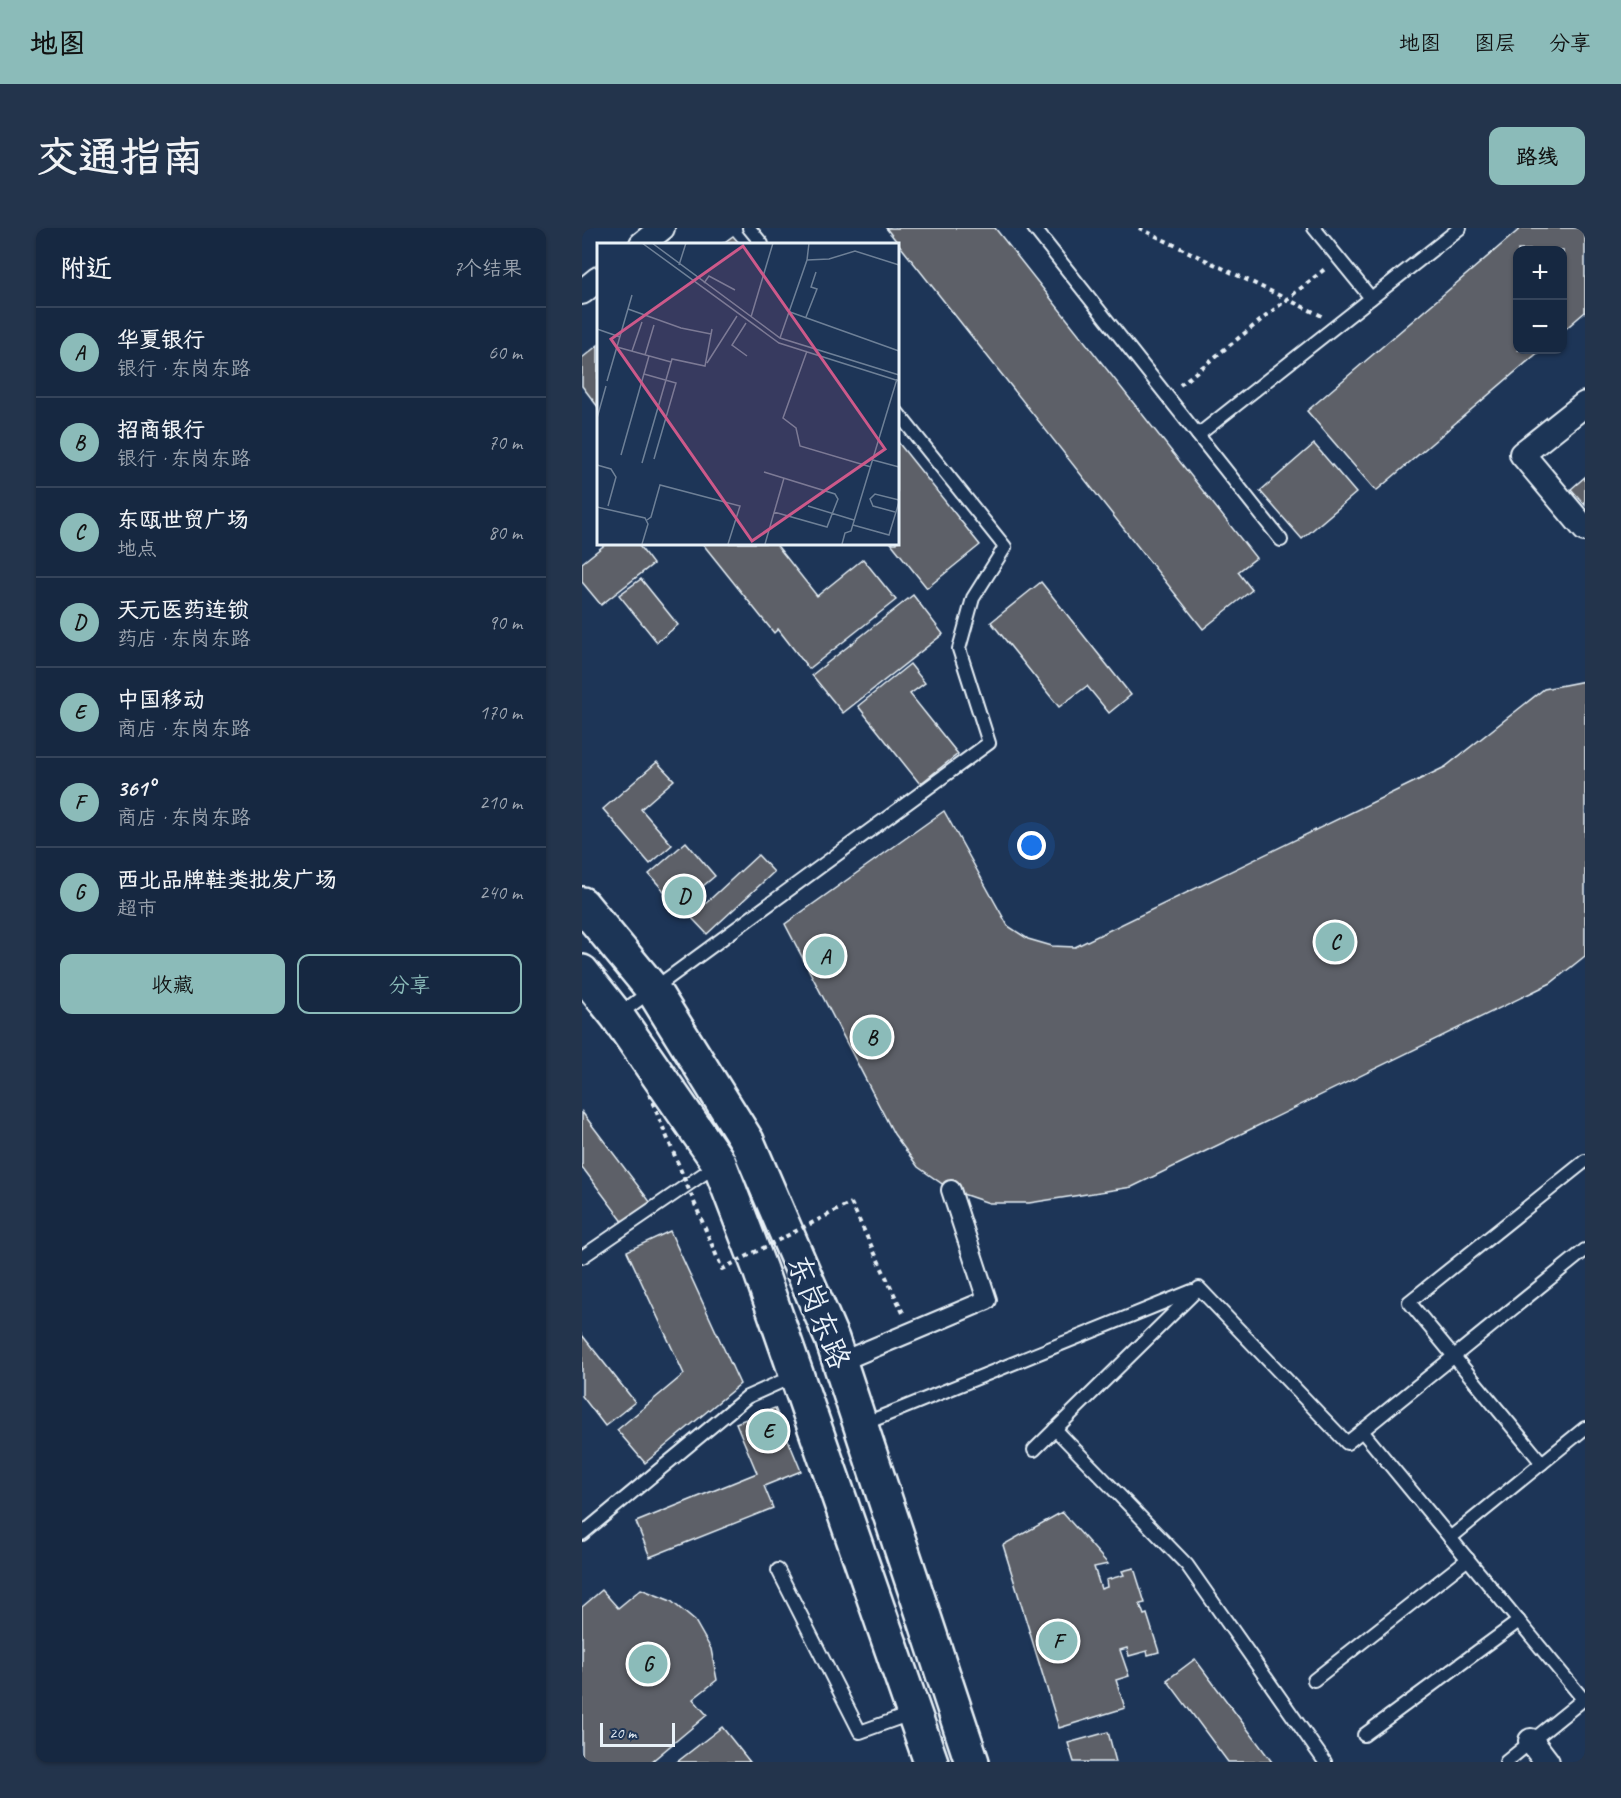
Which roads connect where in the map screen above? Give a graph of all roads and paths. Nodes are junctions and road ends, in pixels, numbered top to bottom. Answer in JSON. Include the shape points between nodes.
{"nodes":[{"id":1,"x":662,"y":228,"type":"edge"},
{"id":2,"x":749,"y":228,"type":"edge"},
{"id":3,"x":1034,"y":228,"type":"edge"},
{"id":4,"x":1139,"y":228,"type":"edge"},
{"id":5,"x":1314,"y":228,"type":"edge"},
{"id":6,"x":1460,"y":228,"type":"edge"},
{"id":7,"x":643,"y":243,"type":"edge"},
{"id":8,"x":761,"y":243,"type":"edge"},
{"id":9,"x":1338,"y":258,"type":"junction"},
{"id":10,"x":597,"y":280,"type":"edge"},
{"id":11,"x":582,"y":292,"type":"edge"},
{"id":12,"x":1371,"y":298,"type":"junction"},
{"id":13,"x":1288,"y":299,"type":"junction"},
{"id":14,"x":1339,"y":324,"type":"junction"},
{"id":15,"x":1167,"y":396,"type":"junction"},
{"id":16,"x":1585,"y":404,"type":"edge"},
{"id":17,"x":898,"y":413,"type":"edge"},
{"id":18,"x":1198,"y":435,"type":"junction"},
{"id":19,"x":1585,"y":529,"type":"edge"},
{"id":20,"x":1281,"y":540,"type":"dead end"},
{"id":21,"x":582,"y":903,"type":"edge"},
{"id":22,"x":582,"y":972,"type":"edge"},
{"id":23,"x":652,"y":990,"type":"junction"},
{"id":24,"x":617,"y":1016,"type":"junction"},
{"id":25,"x":650,"y":1094,"type":"dead end"},
{"id":26,"x":1585,"y":1161,"type":"edge"},
{"id":27,"x":719,"y":1163,"type":"junction"},
{"id":28,"x":951,"y":1190,"type":"dead end"},
{"id":29,"x":1585,"y":1250,"type":"edge"},
{"id":30,"x":582,"y":1257,"type":"edge"},
{"id":31,"x":1199,"y":1288,"type":"junction"},
{"id":32,"x":912,"y":1332,"type":"junction"},
{"id":33,"x":1453,"y":1357,"type":"junction"},
{"id":34,"x":840,"y":1362,"type":"junction"},
{"id":35,"x":796,"y":1375,"type":"junction"},
{"id":36,"x":861,"y":1425,"type":"junction"},
{"id":37,"x":1585,"y":1428,"type":"edge"},
{"id":38,"x":1055,"y":1429,"type":"junction"},
{"id":39,"x":1362,"y":1431,"type":"junction"},
{"id":40,"x":1034,"y":1450,"type":"dead end"},
{"id":41,"x":1542,"y":1463,"type":"junction"},
{"id":42,"x":582,"y":1534,"type":"edge"},
{"id":43,"x":1450,"y":1538,"type":"junction"},
{"id":44,"x":1468,"y":1559,"type":"junction"},
{"id":45,"x":778,"y":1570,"type":"dead end"},
{"id":46,"x":1519,"y":1621,"type":"junction"},
{"id":47,"x":1314,"y":1680,"type":"dead end"},
{"id":48,"x":1584,"y":1699,"type":"edge"},
{"id":49,"x":914,"y":1712,"type":"junction"},
{"id":50,"x":1364,"y":1735,"type":"dead end"},
{"id":51,"x":1531,"y":1741,"type":"junction"},
{"id":52,"x":931,"y":1762,"type":"edge"},
{"id":53,"x":972,"y":1762,"type":"edge"},
{"id":54,"x":1325,"y":1762,"type":"edge"},
{"id":55,"x":1506,"y":1762,"type":"edge"},
{"id":56,"x":1547,"y":1762,"type":"edge"}],
"edges":[{"from":1,"to":7,"type":"street"},
{"from":2,"to":8,"type":"lane"},
{"from":3,"to":15,"type":"lane"},
{"from":4,"to":13,"type":"path"},
{"from":5,"to":9,"type":"lane"},
{"from":6,"to":12,"type":"lane"},
{"from":9,"to":12,"type":"lane"},
{"from":9,"to":13,"type":"path"},
{"from":10,"to":11,"type":"street"},
{"from":12,"to":14,"type":"lane"},
{"from":13,"to":14,"type":"path"},
{"from":13,"to":15,"type":"path"},
{"from":14,"to":18,"type":"lane"},
{"from":15,"to":18,"type":"lane"},
{"from":16,"to":19,"type":"street","via":[[1522,454]]},
{"from":17,"to":23,"type":"lane","via":[[1005,547],[973,598],[959,649],[989,743]]},
{"from":18,"to":20,"type":"lane"},
{"from":21,"to":23,"type":"main road","name":"东岗东路"},
{"from":22,"to":24,"type":"main road","name":"东岗东路"},
{"from":23,"to":24,"type":"lane"},
{"from":23,"to":34,"type":"main road","name":"东岗东路","via":[[747,1141]]},
{"from":24,"to":27,"type":"main road","name":"东岗东路"},
{"from":25,"to":32,"type":"path","bridge":true,"via":[[722,1269],[850,1203]]},
{"from":26,"to":33,"type":"lane","via":[[1409,1302]]},
{"from":27,"to":30,"type":"lane"},
{"from":27,"to":35,"type":"main road","name":"东岗东路"},
{"from":28,"to":32,"type":"street","via":[[987,1300]]},
{"from":29,"to":33,"type":"lane"},
{"from":31,"to":36,"type":"lane"},
{"from":31,"to":38,"type":"lane"},
{"from":31,"to":39,"type":"lane","via":[[1347,1443]]},
{"from":32,"to":34,"type":"street"},
{"from":33,"to":39,"type":"lane"},
{"from":33,"to":41,"type":"lane"},
{"from":34,"to":36,"type":"main road","name":"东岗东路"},
{"from":35,"to":42,"type":"lane","via":[[747,1397]]},
{"from":35,"to":49,"type":"main road","name":"东岗东路"},
{"from":36,"to":53,"type":"main road","name":"东岗东路"},
{"from":37,"to":41,"type":"lane"},
{"from":38,"to":40,"type":"lane"},
{"from":38,"to":54,"type":"lane","via":[[1187,1566]]},
{"from":39,"to":43,"type":"lane"},
{"from":41,"to":43,"type":"lane"},
{"from":43,"to":44,"type":"lane"},
{"from":44,"to":46,"type":"lane"},
{"from":44,"to":47,"type":"lane"},
{"from":45,"to":49,"type":"lane","via":[[860,1732]]},
{"from":46,"to":48,"type":"lane"},
{"from":46,"to":50,"type":"lane"},
{"from":48,"to":51,"type":"lane"},
{"from":49,"to":52,"type":"main road","name":"东岗东路"},
{"from":51,"to":55,"type":"lane"},
{"from":51,"to":56,"type":"street"}]}
